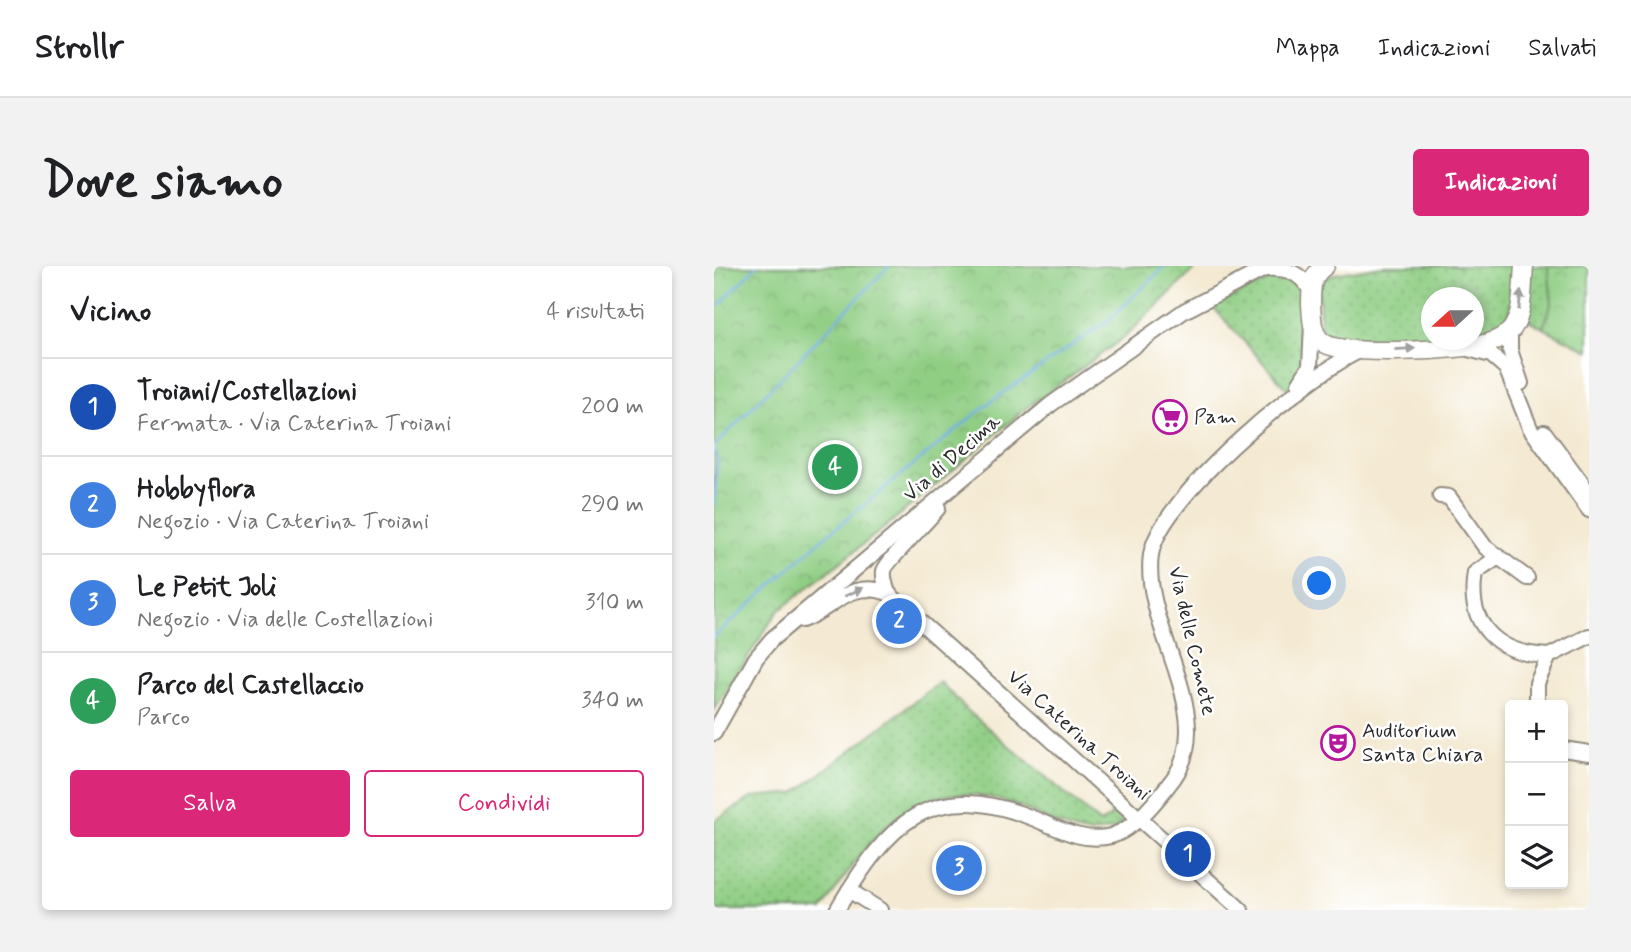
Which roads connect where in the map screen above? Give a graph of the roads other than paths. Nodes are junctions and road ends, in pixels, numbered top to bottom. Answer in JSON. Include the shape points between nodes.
{"nodes":[{"id":1,"x":1325,"y":266,"type":"edge"},
{"id":2,"x":1524,"y":266,"type":"edge"},
{"id":3,"x":1268,"y":268,"type":"edge"},
{"id":4,"x":1311,"y":291,"type":"junction"},
{"id":5,"x":1312,"y":321,"type":"junction"},
{"id":6,"x":1510,"y":331,"type":"junction"},
{"id":7,"x":1484,"y":343,"type":"edge"},
{"id":8,"x":1421,"y":349,"type":"edge"},
{"id":9,"x":1469,"y":350,"type":"edge"},
{"id":10,"x":1357,"y":352,"type":"junction"},
{"id":11,"x":1295,"y":391,"type":"junction"},
{"id":12,"x":957,"y":484,"type":"junction"},
{"id":13,"x":1589,"y":493,"type":"edge"},
{"id":14,"x":1440,"y":496,"type":"dead end"},
{"id":15,"x":1589,"y":510,"type":"edge"},
{"id":16,"x":1497,"y":558,"type":"junction"},
{"id":17,"x":1527,"y":578,"type":"dead end"},
{"id":18,"x":888,"y":593,"type":"junction"},
{"id":19,"x":787,"y":626,"type":"junction"},
{"id":20,"x":1589,"y":636,"type":"edge"},
{"id":21,"x":1549,"y":656,"type":"junction"},
{"id":22,"x":1537,"y":700,"type":"edge"},
{"id":23,"x":714,"y":733,"type":"edge"},
{"id":24,"x":1568,"y":750,"type":"edge"},
{"id":25,"x":1589,"y":753,"type":"edge"},
{"id":26,"x":1139,"y":817,"type":"junction"},
{"id":27,"x":849,"y":890,"type":"junction"},
{"id":28,"x":837,"y":910,"type":"edge"},
{"id":29,"x":880,"y":910,"type":"edge"},
{"id":30,"x":1241,"y":910,"type":"edge"}],
"edges":[{"from":1,"to":4,"type":"main road","via":[[1316,274]]},
{"from":6,"to":2,"type":"main road","one_way":true,"via":[[1518,316]]},
{"from":3,"to":4,"type":"street","name":"Via di Decima","via":[[1297,273]]},
{"from":3,"to":12,"type":"street","name":"Via di Decima","via":[[1202,300],[1071,389]]},
{"from":4,"to":5,"type":"main road"},
{"from":5,"to":10,"type":"main road","via":[[1315,334],[1325,345]]},
{"from":5,"to":11,"type":"street","name":"Via delle Comete","via":[[1310,366]]},
{"from":6,"to":7,"type":"main road","name":"Via delle Comete"},
{"from":6,"to":13,"type":"street","via":[[1510,350],[1531,412]]},
{"from":10,"to":8,"type":"main road","name":"Via delle Comete","one_way":true},
{"from":9,"to":15,"type":"street","via":[[1485,353],[1506,368],[1528,424]]},
{"from":10,"to":11,"type":"street","name":"Via delle Comete"},
{"from":11,"to":26,"type":"street","name":"Via delle Comete","via":[[1186,493],[1156,536],[1152,579],[1189,743],[1173,779]]},
{"from":12,"to":18,"type":"street","via":[[919,534],[887,564]]},
{"from":12,"to":19,"type":"street","name":"Via di Decima"},
{"from":14,"to":16,"type":"street","via":[[1449,497]]},
{"from":16,"to":17,"type":"street"},
{"from":16,"to":21,"type":"street","via":[[1475,573],[1473,598],[1478,617],[1500,643],[1524,653]]},
{"from":19,"to":18,"type":"street","one_way":true,"via":[[819,613],[854,589],[870,587]]},
{"from":18,"to":26,"type":"street","name":"Via Caterina Troiani"},
{"from":19,"to":23,"type":"street","name":"Via di Decima","via":[[756,658]]},
{"from":20,"to":21,"type":"street"},
{"from":21,"to":22,"type":"street","via":[[1537,683]]},
{"from":24,"to":25,"type":"street"},
{"from":26,"to":27,"type":"street","name":"Via delle Comete","via":[[1116,834],[1095,838],[990,806],[964,803],[940,807],[908,820],[888,835]]},
{"from":26,"to":30,"type":"street","name":"Via Caterina Troiani"},
{"from":27,"to":28,"type":"street","name":"Via delle Comete"},
{"from":27,"to":29,"type":"street"}]}
